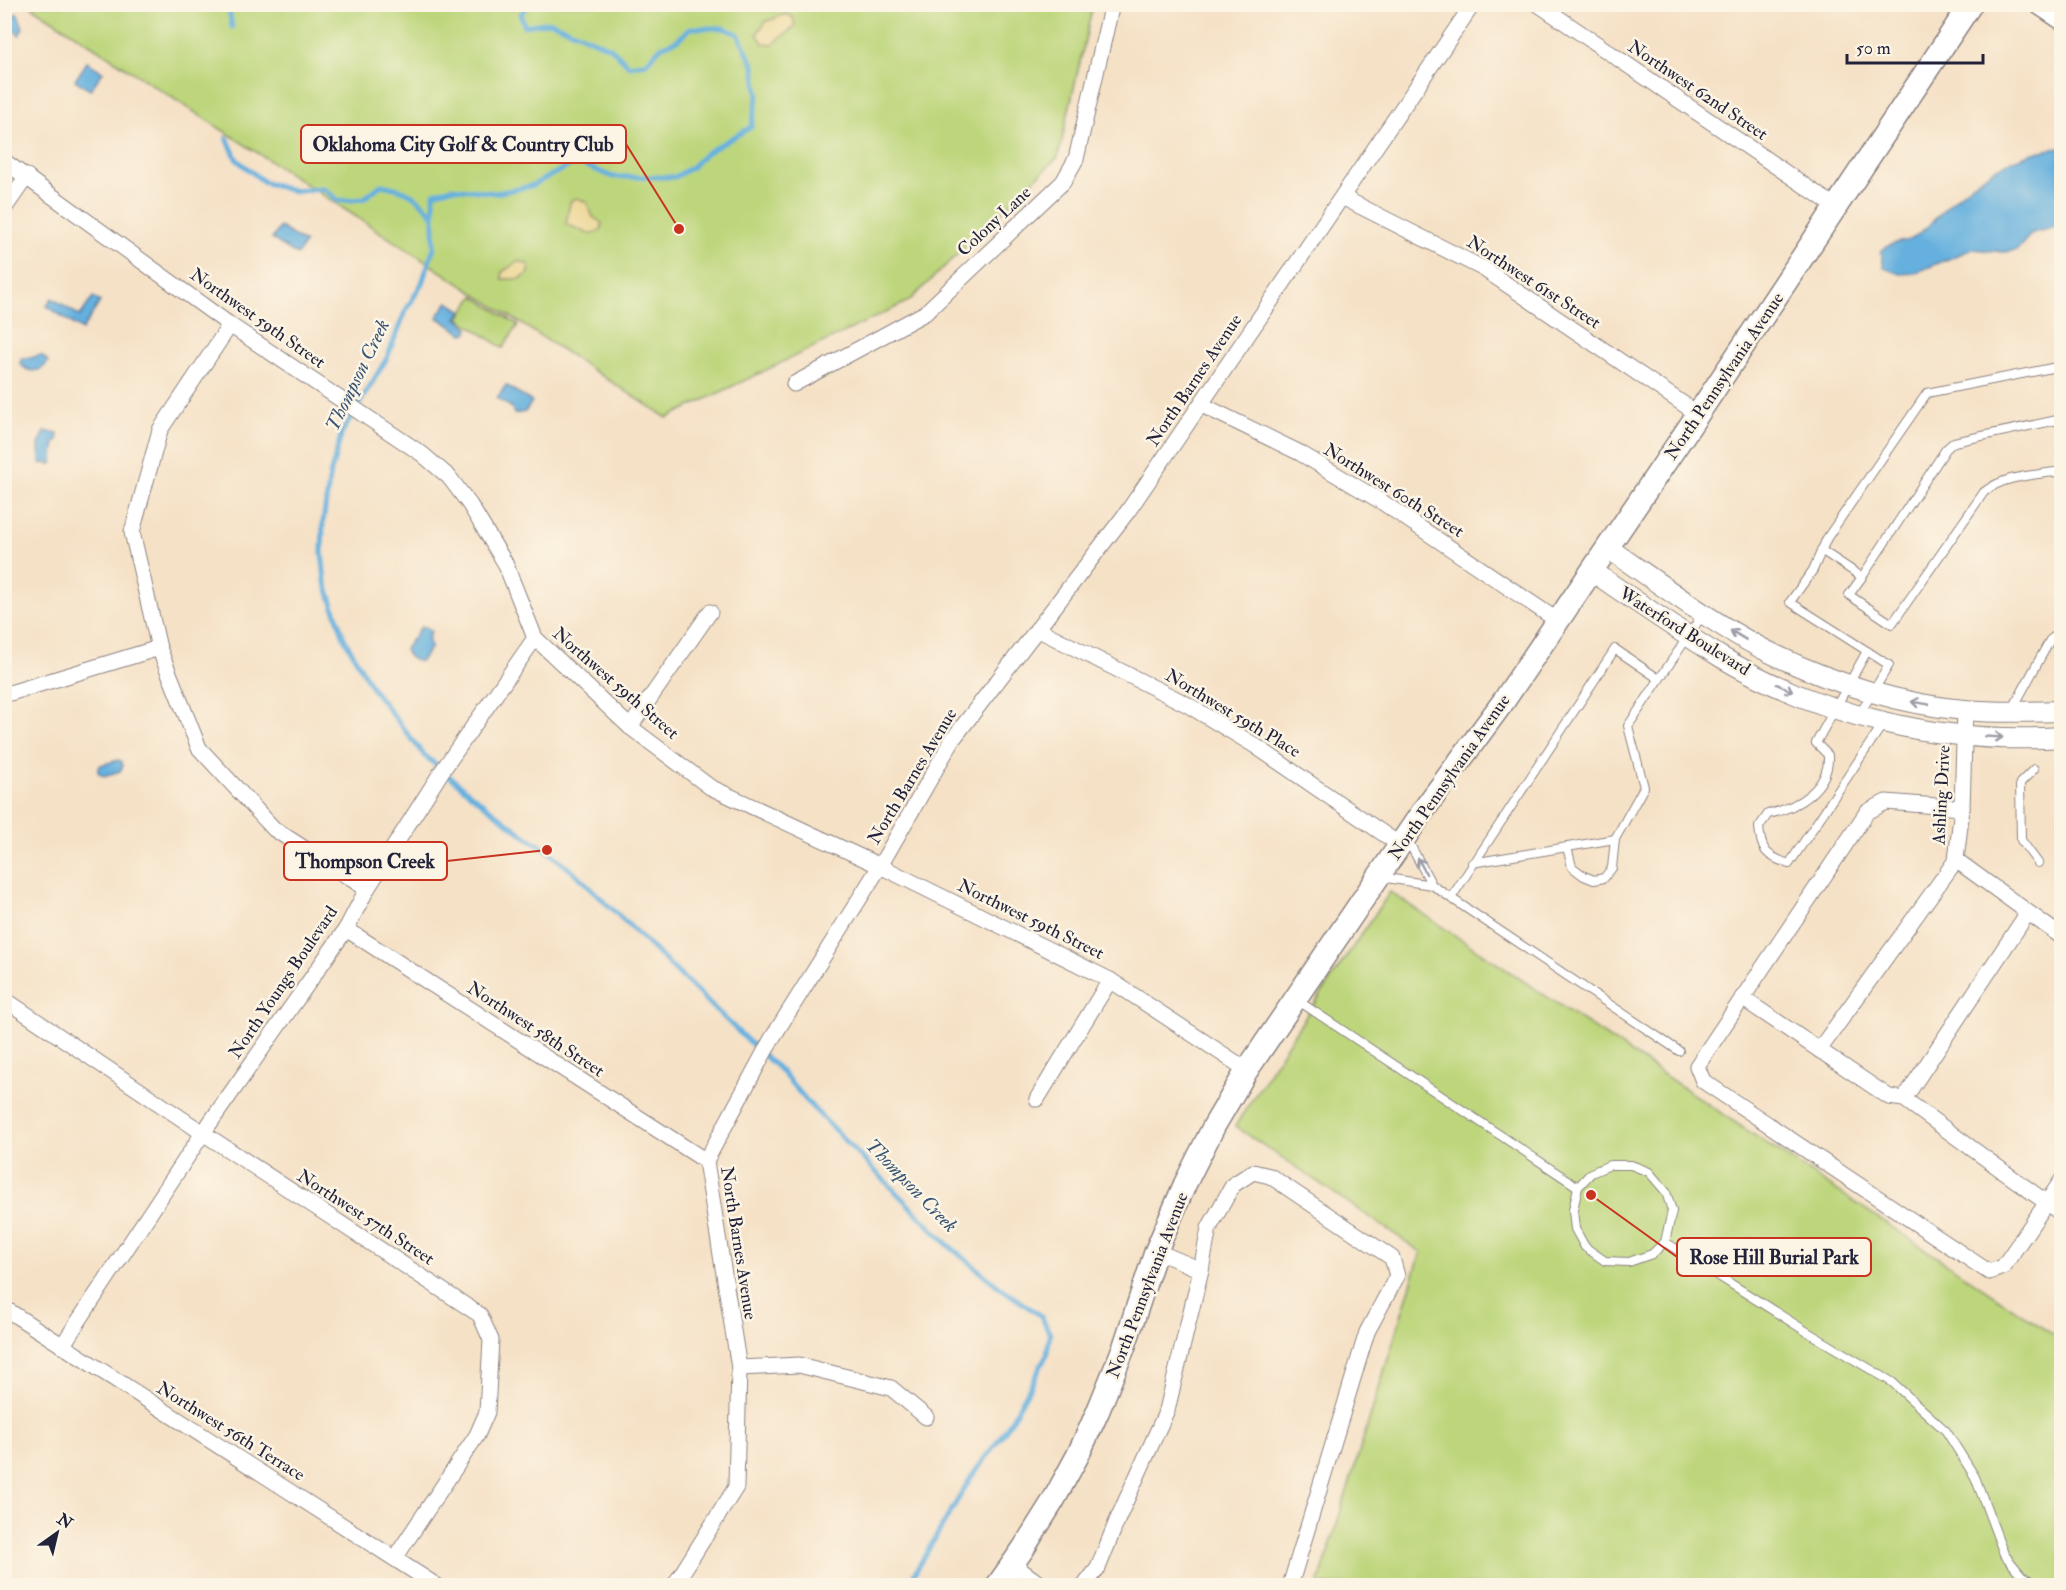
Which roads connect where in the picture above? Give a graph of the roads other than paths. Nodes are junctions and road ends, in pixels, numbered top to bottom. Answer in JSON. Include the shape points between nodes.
{"nodes":[{"id":1,"x":1112,"y":4,"type":"edge"},
{"id":2,"x":1473,"y":4,"type":"edge"},
{"id":3,"x":1538,"y":4,"type":"edge"},
{"id":4,"x":1971,"y":4,"type":"edge"},
{"id":5,"x":2041,"y":4,"type":"edge"},
{"id":6,"x":2061,"y":18,"type":"edge"},
{"id":7,"x":4,"y":161,"type":"edge"},
{"id":8,"x":27,"y":176,"type":"junction"},
{"id":9,"x":1342,"y":197,"type":"junction"},
{"id":10,"x":1836,"y":207,"type":"junction"},
{"id":11,"x":4,"y":210,"type":"edge"},
{"id":12,"x":230,"y":325,"type":"junction"},
{"id":13,"x":2061,"y":366,"type":"edge"},
{"id":14,"x":794,"y":384,"type":"dead end"},
{"id":15,"x":1202,"y":405,"type":"junction"},
{"id":16,"x":1698,"y":414,"type":"junction"},
{"id":17,"x":2061,"y":420,"type":"edge"},
{"id":18,"x":2061,"y":471,"type":"edge"},
{"id":19,"x":1608,"y":548,"type":"junction"},
{"id":20,"x":1821,"y":550,"type":"junction"},
{"id":21,"x":1592,"y":571,"type":"junction"},
{"id":22,"x":1862,"y":577,"type":"junction"},
{"id":23,"x":710,"y":612,"type":"dead end"},
{"id":24,"x":1704,"y":612,"type":"junction"},
{"id":25,"x":1558,"y":621,"type":"junction"},
{"id":26,"x":1037,"y":629,"type":"junction"},
{"id":27,"x":2061,"y":630,"type":"edge"},
{"id":28,"x":1688,"y":636,"type":"junction"},
{"id":29,"x":535,"y":638,"type":"junction"},
{"id":30,"x":159,"y":648,"type":"junction"},
{"id":31,"x":1867,"y":651,"type":"junction"},
{"id":32,"x":1659,"y":679,"type":"junction"},
{"id":33,"x":1849,"y":684,"type":"junction"},
{"id":34,"x":1873,"y":691,"type":"junction"},
{"id":35,"x":10,"y":693,"type":"dead end"},
{"id":36,"x":1835,"y":709,"type":"junction"},
{"id":37,"x":1965,"y":710,"type":"junction"},
{"id":38,"x":2011,"y":711,"type":"junction"},
{"id":39,"x":2061,"y":711,"type":"edge"},
{"id":40,"x":1858,"y":716,"type":"junction"},
{"id":41,"x":1884,"y":723,"type":"junction"},
{"id":42,"x":630,"y":727,"type":"junction"},
{"id":43,"x":1964,"y":736,"type":"junction"},
{"id":44,"x":2061,"y":737,"type":"edge"},
{"id":45,"x":2034,"y":769,"type":"dead end"},
{"id":46,"x":1962,"y":808,"type":"junction"},
{"id":47,"x":1615,"y":839,"type":"junction"},
{"id":48,"x":1403,"y":841,"type":"junction"},
{"id":49,"x":1567,"y":847,"type":"junction"},
{"id":50,"x":1956,"y":860,"type":"junction"},
{"id":51,"x":1472,"y":863,"type":"junction"},
{"id":52,"x":2038,"y":863,"type":"dead end"},
{"id":53,"x":880,"y":866,"type":"junction"},
{"id":54,"x":1379,"y":877,"type":"junction"},
{"id":55,"x":1432,"y":885,"type":"junction"},
{"id":56,"x":367,"y":889,"type":"junction"},
{"id":57,"x":1450,"y":898,"type":"junction"},
{"id":58,"x":2027,"y":914,"type":"junction"},
{"id":59,"x":346,"y":929,"type":"junction"},
{"id":60,"x":2061,"y":937,"type":"edge"},
{"id":61,"x":1110,"y":980,"type":"junction"},
{"id":62,"x":1742,"y":998,"type":"junction"},
{"id":63,"x":4,"y":999,"type":"edge"},
{"id":64,"x":1295,"y":999,"type":"junction"},
{"id":65,"x":1820,"y":1050,"type":"junction"},
{"id":66,"x":1679,"y":1051,"type":"dead end"},
{"id":67,"x":1247,"y":1071,"type":"junction"},
{"id":68,"x":1037,"y":1099,"type":"dead end"},
{"id":69,"x":1904,"y":1099,"type":"junction"},
{"id":70,"x":203,"y":1133,"type":"junction"},
{"id":71,"x":706,"y":1161,"type":"junction"},
{"id":72,"x":2061,"y":1180,"type":"edge"},
{"id":73,"x":1578,"y":1187,"type":"junction"},
{"id":74,"x":2046,"y":1203,"type":"junction"},
{"id":75,"x":2061,"y":1214,"type":"edge"},
{"id":76,"x":1665,"y":1242,"type":"junction"},
{"id":77,"x":1156,"y":1251,"type":"junction"},
{"id":78,"x":1201,"y":1270,"type":"junction"},
{"id":79,"x":4,"y":1308,"type":"edge"},
{"id":80,"x":62,"y":1346,"type":"junction"},
{"id":81,"x":739,"y":1368,"type":"junction"},
{"id":82,"x":926,"y":1417,"type":"dead end"},
{"id":83,"x":395,"y":1558,"type":"junction"},
{"id":84,"x":1005,"y":1579,"type":"edge"},
{"id":85,"x":437,"y":1586,"type":"edge"},
{"id":86,"x":674,"y":1586,"type":"edge"},
{"id":87,"x":1043,"y":1586,"type":"edge"},
{"id":88,"x":1084,"y":1586,"type":"edge"},
{"id":89,"x":1290,"y":1586,"type":"edge"},
{"id":90,"x":2040,"y":1586,"type":"edge"}],
"edges":[{"from":1,"to":14,"type":"street","name":"Colony Lane","via":[[1076,159],[1063,182],[925,313]]},
{"from":2,"to":9,"type":"street","name":"North Barnes Avenue"},
{"from":3,"to":10,"type":"street","name":"Northwest 62nd Street"},
{"from":4,"to":10,"type":"main road","name":"North Pennsylvania Avenue"},
{"from":5,"to":6,"type":"main road"},
{"from":7,"to":8,"type":"street","name":"Northwest 59th Street"},
{"from":8,"to":11,"type":"street"},
{"from":8,"to":12,"type":"street","name":"Northwest 59th Street"},
{"from":9,"to":15,"type":"street","name":"North Barnes Avenue"},
{"from":9,"to":16,"type":"street","name":"Northwest 61st Street","via":[[1484,269]]},
{"from":10,"to":16,"type":"main road","name":"North Pennsylvania Avenue"},
{"from":12,"to":29,"type":"street","name":"Northwest 59th Street","via":[[449,477],[505,563]]},
{"from":12,"to":30,"type":"street","via":[[160,430],[132,532]]},
{"from":13,"to":20,"type":"lane","via":[[1927,393]]},
{"from":15,"to":25,"type":"street","name":"Northwest 60th Street","via":[[1300,453],[1382,502]]},
{"from":15,"to":26,"type":"street","name":"North Barnes Avenue","via":[[1128,511]]},
{"from":16,"to":19,"type":"main road","name":"North Pennsylvania Avenue"},
{"from":17,"to":22,"type":"lane","via":[[1954,442]]},
{"from":18,"to":22,"type":"lane","via":[[2004,481],[1984,492],[1892,624],[1850,595]]},
{"from":19,"to":21,"type":"main road","name":"North Pennsylvania Avenue"},
{"from":19,"to":24,"type":"street","name":"Waterford Boulevard"},
{"from":20,"to":22,"type":"lane"},
{"from":20,"to":31,"type":"lane","via":[[1813,570],[1790,602]]},
{"from":21,"to":25,"type":"main road","name":"North Pennsylvania Avenue"},
{"from":21,"to":28,"type":"street","name":"Waterford Boulevard"},
{"from":23,"to":42,"type":"street"},
{"from":24,"to":28,"type":"lane"},
{"from":33,"to":24,"type":"street","name":"Waterford Boulevard","one_way":true,"via":[[1777,656]]},
{"from":25,"to":48,"type":"main road","name":"North Pennsylvania Avenue"},
{"from":26,"to":48,"type":"street","name":"Northwest 59th Place","via":[[1188,705]]},
{"from":26,"to":53,"type":"street","name":"North Barnes Avenue","via":[[952,739]]},
{"from":27,"to":38,"type":"lane","via":[[2050,640]]},
{"from":28,"to":32,"type":"lane"},
{"from":28,"to":36,"type":"street","name":"Waterford Boulevard","one_way":true,"via":[[1722,658]]},
{"from":29,"to":42,"type":"street","name":"Northwest 59th Street"},
{"from":29,"to":56,"type":"street","name":"North Youngs Boulevard"},
{"from":30,"to":35,"type":"street"},
{"from":30,"to":56,"type":"street","via":[[199,748],[274,829]]},
{"from":31,"to":33,"type":"lane"},
{"from":31,"to":34,"type":"lane","via":[[1889,665]]},
{"from":32,"to":47,"type":"lane","via":[[1628,726],[1644,787]]},
{"from":32,"to":51,"type":"lane","via":[[1615,649]]},
{"from":33,"to":34,"type":"street","name":"Waterford Boulevard"},
{"from":33,"to":36,"type":"lane"},
{"from":37,"to":34,"type":"street","name":"Waterford Boulevard","one_way":true,"via":[[1901,700]]},
{"from":34,"to":40,"type":"lane"},
{"from":36,"to":40,"type":"street","name":"Waterford Boulevard"},
{"from":36,"to":41,"type":"lane","via":[[1816,742],[1828,755],[1829,767],[1815,791],[1785,810],[1768,814],[1759,827],[1760,844],[1772,858],[1789,864]]},
{"from":37,"to":38,"type":"street","name":"Waterford Boulevard"},
{"from":37,"to":43,"type":"street","name":"Ashling Drive"},
{"from":38,"to":39,"type":"street","name":"Waterford Boulevard"},
{"from":40,"to":41,"type":"street","name":"Waterford Boulevard"},
{"from":41,"to":43,"type":"street","name":"Waterford Boulevard"},
{"from":42,"to":53,"type":"street","name":"Northwest 59th Street","via":[[710,787]]},
{"from":43,"to":44,"type":"street","name":"Waterford Boulevard","one_way":true},
{"from":43,"to":46,"type":"street","name":"Ashling Drive"},
{"from":45,"to":52,"type":"lane","via":[[2020,783],[2021,840]]},
{"from":46,"to":50,"type":"street","name":"Ashling Drive"},
{"from":46,"to":62,"type":"street","via":[[1886,802],[1867,812]]},
{"from":47,"to":49,"type":"lane"},
{"from":47,"to":49,"type":"lane","via":[[1612,867],[1604,878],[1594,880],[1572,867]]},
{"from":48,"to":54,"type":"main road","name":"North Pennsylvania Avenue"},
{"from":55,"to":48,"type":"lane","one_way":true},
{"from":49,"to":51,"type":"lane"},
{"from":50,"to":58,"type":"street","name":"Ashling Drive"},
{"from":50,"to":65,"type":"street"},
{"from":51,"to":57,"type":"lane"},
{"from":53,"to":61,"type":"street","name":"Northwest 59th Street"},
{"from":53,"to":71,"type":"street","name":"North Barnes Avenue","via":[[771,1040]]},
{"from":54,"to":55,"type":"lane"},
{"from":54,"to":64,"type":"main road","name":"North Pennsylvania Avenue"},
{"from":55,"to":57,"type":"lane"},
{"from":56,"to":59,"type":"street","name":"North Youngs Boulevard"},
{"from":57,"to":66,"type":"lane"},
{"from":58,"to":60,"type":"street","name":"Ashling Drive"},
{"from":58,"to":69,"type":"street"},
{"from":59,"to":70,"type":"street","name":"North Youngs Boulevard"},
{"from":59,"to":71,"type":"street","name":"Northwest 58th Street"},
{"from":61,"to":67,"type":"street","name":"Northwest 59th Street"},
{"from":61,"to":68,"type":"street"},
{"from":62,"to":65,"type":"street"},
{"from":62,"to":74,"type":"street","via":[[1697,1066],[1703,1081],[1989,1272],[2002,1267]]},
{"from":63,"to":70,"type":"street","name":"Northwest 57th Street"},
{"from":64,"to":67,"type":"main road","name":"North Pennsylvania Avenue"},
{"from":64,"to":73,"type":"lane"},
{"from":65,"to":69,"type":"street","via":[[1889,1096]]},
{"from":67,"to":77,"type":"main road","name":"North Pennsylvania Avenue","via":[[1199,1155]]},
{"from":69,"to":74,"type":"street"},
{"from":70,"to":80,"type":"street","name":"North Youngs Boulevard"},
{"from":70,"to":83,"type":"street","name":"Northwest 57th Street","via":[[480,1316],[490,1340],[487,1412],[477,1436]]},
{"from":71,"to":81,"type":"street","name":"North Barnes Avenue"},
{"from":72,"to":74,"type":"street"},
{"from":73,"to":76,"type":"lane","via":[[1573,1210],[1575,1229],[1585,1246],[1605,1261],[1629,1262],[1652,1254]]},
{"from":73,"to":76,"type":"lane","via":[[1591,1173],[1611,1165],[1631,1164],[1649,1172],[1666,1192],[1672,1211]]},
{"from":74,"to":75,"type":"street"},
{"from":76,"to":90,"type":"lane","via":[[1892,1382],[1946,1431],[1975,1477],[2004,1554],[2022,1576]]},
{"from":77,"to":78,"type":"street"},
{"from":77,"to":84,"type":"main road","name":"North Pennsylvania Avenue","via":[[1098,1411],[1053,1501]]},
{"from":78,"to":88,"type":"street","via":[[1167,1410],[1098,1568]]},
{"from":78,"to":89,"type":"street","via":[[1209,1228],[1233,1185],[1253,1173],[1270,1176],[1392,1258],[1397,1276],[1367,1332]]},
{"from":79,"to":80,"type":"street","name":"Northwest 56th Terrace"},
{"from":80,"to":83,"type":"street","name":"Northwest 56th Terrace"},
{"from":81,"to":82,"type":"street","via":[[799,1365],[891,1388]]},
{"from":81,"to":86,"type":"street","name":"North Barnes Avenue","via":[[736,1487]]},
{"from":83,"to":85,"type":"street","name":"Northwest 56th Terrace"},
{"from":84,"to":87,"type":"street"}]}
